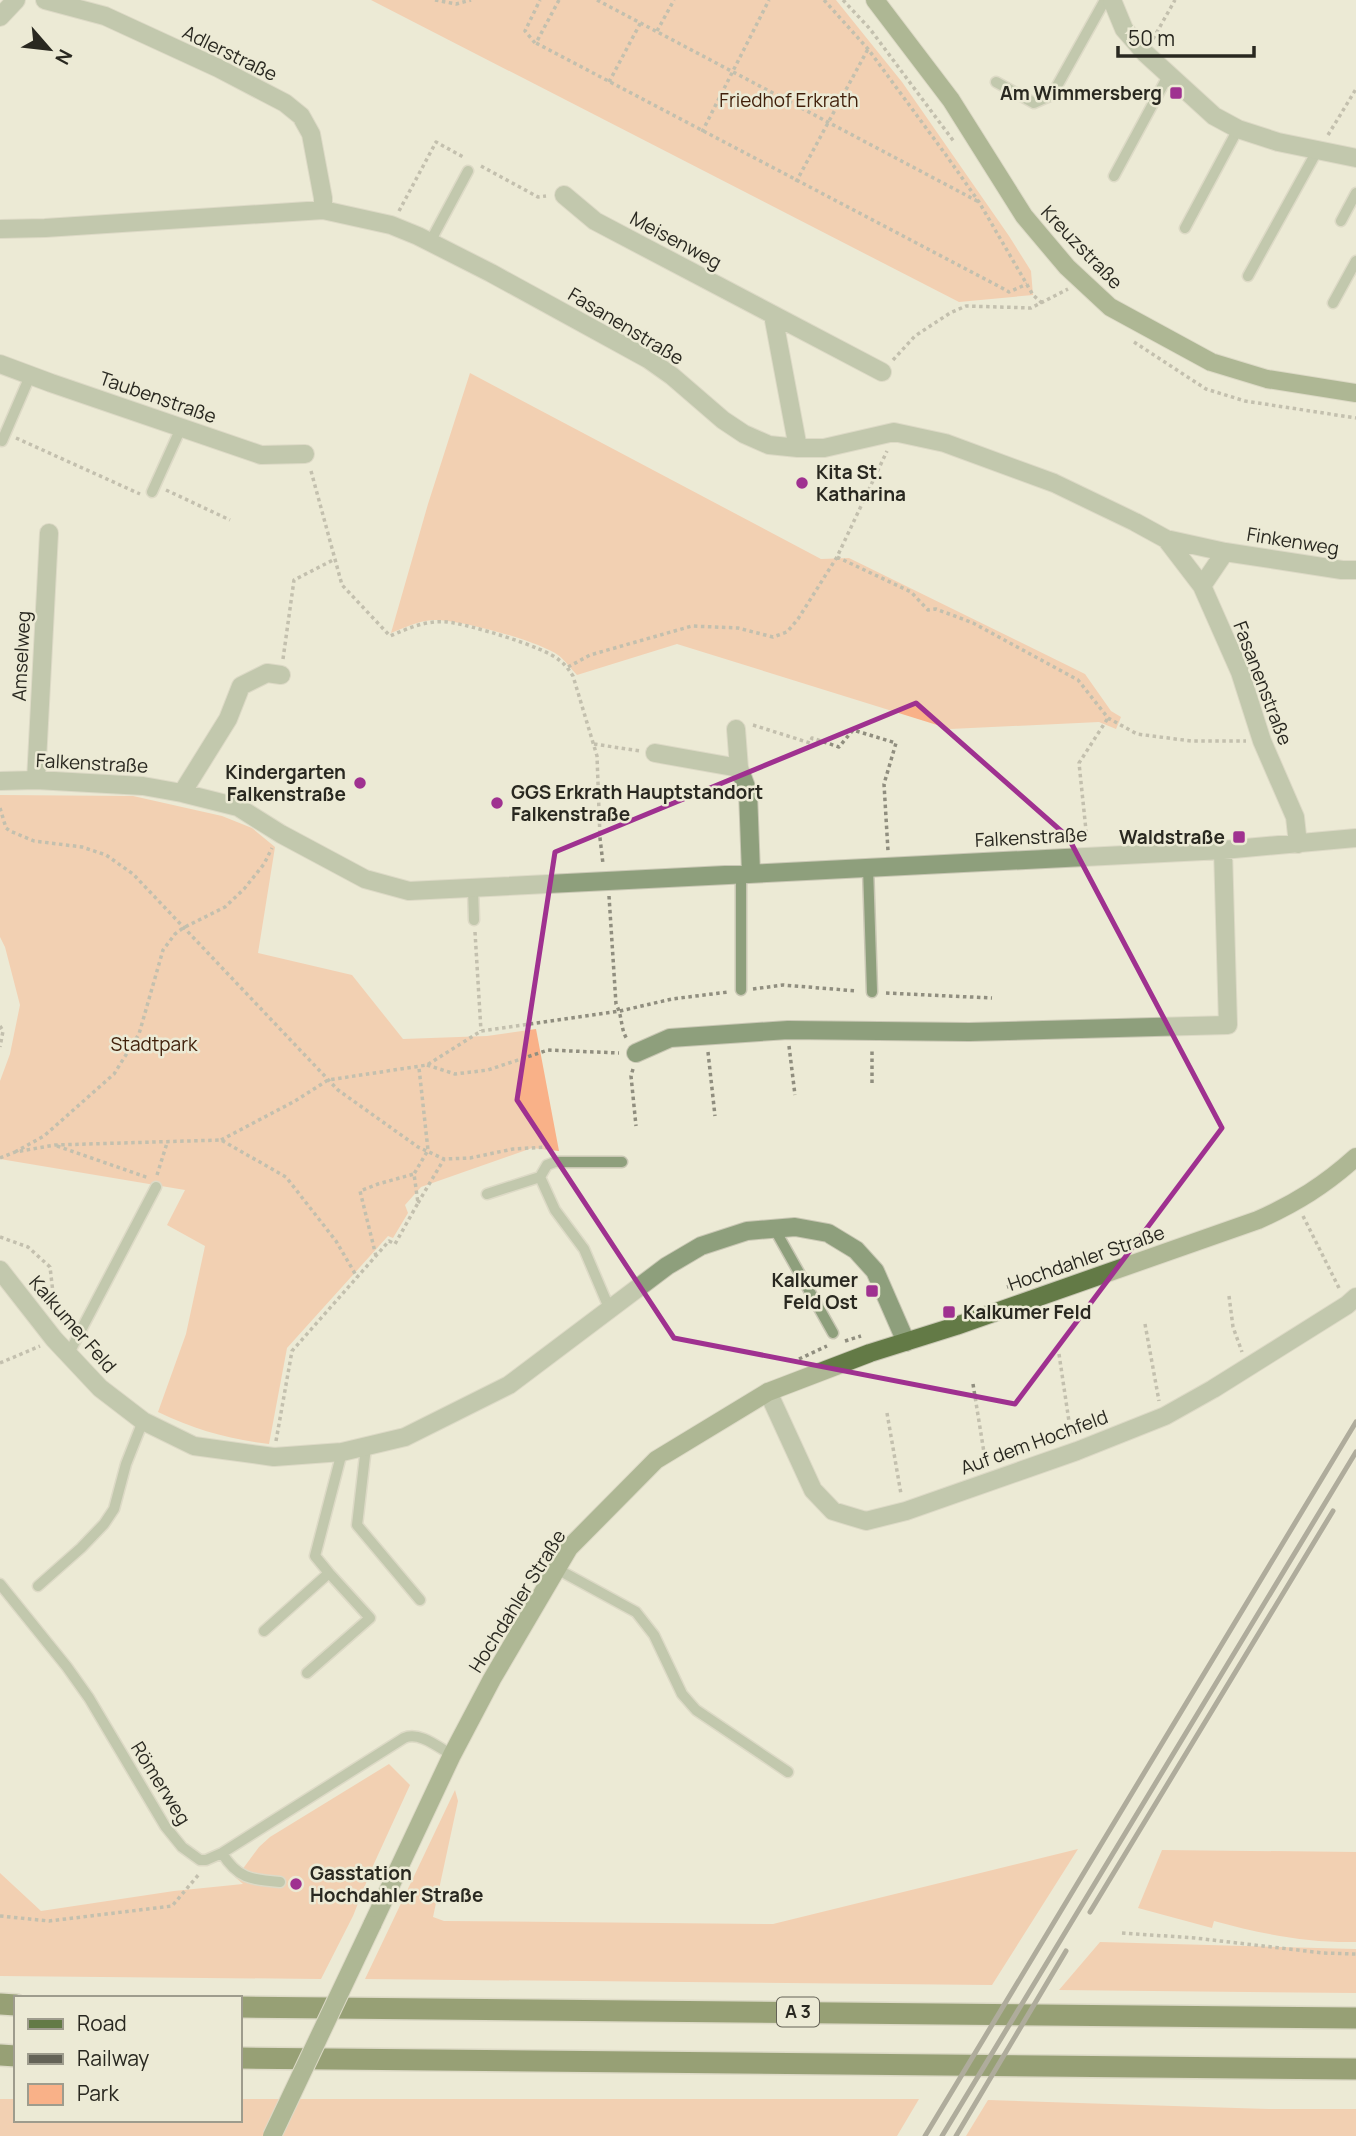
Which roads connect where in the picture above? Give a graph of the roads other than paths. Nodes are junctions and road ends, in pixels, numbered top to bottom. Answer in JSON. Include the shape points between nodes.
{"nodes":[{"id":1,"x":16,"y":0,"type":"edge"},
{"id":2,"x":45,"y":0,"type":"edge"},
{"id":3,"x":874,"y":0,"type":"edge"},
{"id":4,"x":1105,"y":0,"type":"edge"},
{"id":5,"x":1112,"y":0,"type":"edge"},
{"id":6,"x":0,"y":17,"type":"edge"},
{"id":7,"x":1169,"y":74,"type":"junction"},
{"id":8,"x":996,"y":82,"type":"dead end"},
{"id":9,"x":1238,"y":129,"type":"junction"},
{"id":10,"x":1317,"y":151,"type":"junction"},
{"id":11,"x":1356,"y":158,"type":"edge"},
{"id":12,"x":468,"y":172,"type":"dead end"},
{"id":13,"x":1114,"y":176,"type":"dead end"},
{"id":14,"x":1356,"y":193,"type":"edge"},
{"id":15,"x":564,"y":195,"type":"dead end"},
{"id":16,"x":323,"y":210,"type":"junction"},
{"id":17,"x":1341,"y":221,"type":"dead end"},
{"id":18,"x":1185,"y":228,"type":"dead end"},
{"id":19,"x":0,"y":229,"type":"edge"},
{"id":20,"x":430,"y":242,"type":"junction"},
{"id":21,"x":1356,"y":261,"type":"edge"},
{"id":22,"x":1248,"y":276,"type":"dead end"},
{"id":23,"x":1333,"y":303,"type":"dead end"},
{"id":24,"x":773,"y":315,"type":"junction"},
{"id":25,"x":0,"y":364,"type":"edge"},
{"id":26,"x":882,"y":372,"type":"road end"},
{"id":27,"x":30,"y":376,"type":"junction"},
{"id":28,"x":1356,"y":393,"type":"edge"},
{"id":29,"x":181,"y":428,"type":"junction"},
{"id":30,"x":3,"y":437,"type":"edge"},
{"id":31,"x":798,"y":448,"type":"junction"},
{"id":32,"x":305,"y":454,"type":"road end"},
{"id":33,"x":153,"y":489,"type":"road end"},
{"id":34,"x":49,"y":533,"type":"dead end"},
{"id":35,"x":1166,"y":539,"type":"junction"},
{"id":36,"x":1225,"y":552,"type":"junction"},
{"id":37,"x":1356,"y":570,"type":"edge"},
{"id":38,"x":1202,"y":586,"type":"junction"},
{"id":39,"x":281,"y":675,"type":"road end"},
{"id":40,"x":736,"y":729,"type":"road end"},
{"id":41,"x":655,"y":753,"type":"road end"},
{"id":42,"x":739,"y":768,"type":"junction"},
{"id":43,"x":36,"y":780,"type":"junction"},
{"id":44,"x":0,"y":781,"type":"edge"},
{"id":45,"x":182,"y":793,"type":"junction"},
{"id":46,"x":1356,"y":838,"type":"edge"},
{"id":47,"x":1298,"y":844,"type":"junction"},
{"id":48,"x":1223,"y":850,"type":"junction"},
{"id":49,"x":868,"y":867,"type":"junction"},
{"id":50,"x":746,"y":873,"type":"junction"},
{"id":51,"x":473,"y":888,"type":"junction"},
{"id":52,"x":474,"y":920,"type":"road end"},
{"id":53,"x":741,"y":990,"type":"road end"},
{"id":54,"x":872,"y":992,"type":"road end"},
{"id":55,"x":636,"y":1054,"type":"road end"},
{"id":56,"x":1356,"y":1157,"type":"edge"},
{"id":57,"x":622,"y":1162,"type":"dead end"},
{"id":58,"x":540,"y":1177,"type":"junction"},
{"id":59,"x":156,"y":1187,"type":"dead end"},
{"id":60,"x":487,"y":1194,"type":"dead end"},
{"id":61,"x":774,"y":1228,"type":"junction"},
{"id":62,"x":0,"y":1270,"type":"edge"},
{"id":63,"x":1352,"y":1301,"type":"edge"},
{"id":64,"x":610,"y":1310,"type":"junction"},
{"id":65,"x":833,"y":1333,"type":"dead end"},
{"id":66,"x":906,"y":1342,"type":"junction"},
{"id":67,"x":68,"y":1355,"type":"junction"},
{"id":68,"x":768,"y":1392,"type":"junction"},
{"id":69,"x":143,"y":1421,"type":"junction"},
{"id":70,"x":366,"y":1447,"type":"junction"},
{"id":71,"x":342,"y":1452,"type":"junction"},
{"id":72,"x":557,"y":1569,"type":"junction"},
{"id":73,"x":329,"y":1573,"type":"junction"},
{"id":74,"x":0,"y":1584,"type":"edge"},
{"id":75,"x":38,"y":1586,"type":"dead end"},
{"id":76,"x":420,"y":1600,"type":"dead end"},
{"id":77,"x":264,"y":1631,"type":"dead end"},
{"id":78,"x":307,"y":1673,"type":"dead end"},
{"id":79,"x":452,"y":1755,"type":"junction"},
{"id":80,"x":789,"y":1772,"type":"dead end"},
{"id":81,"x":217,"y":1855,"type":"junction"},
{"id":82,"x":279,"y":1882,"type":"dead end"},
{"id":83,"x":242,"y":2007,"type":"edge"},
{"id":84,"x":1356,"y":2018,"type":"edge"},
{"id":85,"x":242,"y":2058,"type":"edge"},
{"id":86,"x":1356,"y":2069,"type":"edge"},
{"id":87,"x":272,"y":2136,"type":"edge"}],
"edges":[{"from":1,"to":6,"type":"street"},
{"from":2,"to":16,"type":"street","name":"Adlerstraße","via":[[105,16],[285,103],[301,116],[311,134]]},
{"from":3,"to":28,"type":"main road","name":"Kreuzstraße","via":[[951,100],[1024,216],[1110,307],[1210,362],[1267,379]]},
{"from":4,"to":8,"type":"lane","via":[[1052,95],[1034,103]]},
{"from":5,"to":7,"type":"street","via":[[1124,29]]},
{"from":7,"to":9,"type":"street","via":[[1214,116]]},
{"from":7,"to":13,"type":"lane"},
{"from":9,"to":10,"type":"street"},
{"from":9,"to":18,"type":"lane"},
{"from":10,"to":11,"type":"street"},
{"from":10,"to":22,"type":"lane"},
{"from":12,"to":20,"type":"lane"},
{"from":14,"to":17,"type":"lane"},
{"from":15,"to":24,"type":"street","name":"Meisenweg","via":[[595,221]]},
{"from":16,"to":19,"type":"street","name":"Fasanenstraße"},
{"from":16,"to":20,"type":"street","name":"Fasanenstraße","via":[[391,225]]},
{"from":20,"to":31,"type":"street","name":"Fasanenstraße","via":[[648,359],[744,434],[769,445]]},
{"from":21,"to":23,"type":"lane"},
{"from":24,"to":26,"type":"street","name":"Meisenweg"},
{"from":24,"to":31,"type":"street"},
{"from":25,"to":27,"type":"street","name":"Taubenstraße"},
{"from":27,"to":29,"type":"street","name":"Taubenstraße"},
{"from":27,"to":30,"type":"lane"},
{"from":29,"to":32,"type":"street","name":"Taubenstraße","via":[[261,455]]},
{"from":29,"to":33,"type":"lane"},
{"from":31,"to":35,"type":"street","name":"Fasanenstraße","via":[[824,448],[894,432],[945,443],[1054,483]]},
{"from":34,"to":43,"type":"street","name":"Amselweg"},
{"from":35,"to":36,"type":"street","name":"Finkenweg"},
{"from":35,"to":38,"type":"street","name":"Fasanenstraße"},
{"from":36,"to":37,"type":"street","name":"Finkenweg"},
{"from":36,"to":38,"type":"street","name":"Finkenweg"},
{"from":38,"to":47,"type":"street","name":"Fasanenstraße","via":[[1295,817]]},
{"from":39,"to":45,"type":"street","via":[[267,673],[241,686],[228,719]]},
{"from":40,"to":42,"type":"street"},
{"from":41,"to":42,"type":"street"},
{"from":42,"to":50,"type":"street","via":[[748,792]]},
{"from":43,"to":44,"type":"street","name":"Falkenstraße"},
{"from":43,"to":45,"type":"street","name":"Falkenstraße","via":[[143,786]]},
{"from":45,"to":51,"type":"street","name":"Falkenstraße","via":[[238,807],[365,880],[409,891]]},
{"from":46,"to":47,"type":"street","name":"Falkenstraße"},
{"from":47,"to":48,"type":"street","name":"Falkenstraße"},
{"from":48,"to":49,"type":"street","name":"Falkenstraße"},
{"from":48,"to":55,"type":"street","via":[[1228,1025],[969,1032],[788,1030],[670,1038]]},
{"from":49,"to":50,"type":"street","name":"Falkenstraße"},
{"from":49,"to":54,"type":"lane"},
{"from":50,"to":51,"type":"street","name":"Falkenstraße"},
{"from":50,"to":53,"type":"lane"},
{"from":51,"to":52,"type":"lane"},
{"from":56,"to":66,"type":"main road","name":"Hochdahler Straße","via":[[1296,1203],[1258,1220]]},
{"from":57,"to":58,"type":"lane","via":[[555,1162],[547,1165]]},
{"from":58,"to":60,"type":"lane"},
{"from":58,"to":64,"type":"lane","via":[[555,1210],[584,1249]]},
{"from":59,"to":67,"type":"lane"},
{"from":61,"to":64,"type":"street","name":"Kalkumer Feld","via":[[702,1245]]},
{"from":61,"to":65,"type":"lane"},
{"from":61,"to":66,"type":"street","name":"Kalkumer Feld","via":[[828,1233],[856,1250],[875,1271]]},
{"from":62,"to":67,"type":"street","name":"Kalkumer Feld"},
{"from":63,"to":68,"type":"street","name":"Auf dem Hochfeld","via":[[1165,1416],[1077,1451],[866,1521],[833,1511],[813,1490]]},
{"from":64,"to":70,"type":"street","name":"Kalkumer Feld","via":[[509,1385],[405,1437]]},
{"from":66,"to":68,"type":"main road","name":"Hochdahler Straße"},
{"from":67,"to":69,"type":"street","name":"Kalkumer Feld","via":[[100,1388]]},
{"from":68,"to":72,"type":"main road","name":"Hochdahler Straße","via":[[656,1460],[569,1548]]},
{"from":69,"to":71,"type":"street","name":"Kalkumer Feld","via":[[194,1446],[274,1457]]},
{"from":69,"to":75,"type":"lane","via":[[114,1509],[81,1549]]},
{"from":70,"to":71,"type":"street","name":"Kalkumer Feld"},
{"from":70,"to":76,"type":"lane","via":[[357,1525]]},
{"from":71,"to":73,"type":"lane","via":[[315,1556]]},
{"from":72,"to":79,"type":"main road","name":"Hochdahler Straße"},
{"from":72,"to":80,"type":"lane","via":[[636,1612],[654,1635],[682,1694],[696,1710]]},
{"from":73,"to":77,"type":"lane"},
{"from":73,"to":78,"type":"lane","via":[[370,1618]]},
{"from":74,"to":81,"type":"lane","name":"Römerweg","via":[[89,1698],[165,1826],[192,1856],[200,1860]]},
{"from":79,"to":81,"type":"lane","via":[[411,1735]]},
{"from":79,"to":87,"type":"main road","name":"Hochdahler Straße","bridge":true},
{"from":81,"to":82,"type":"lane","via":[[239,1874]]},
{"from":83,"to":84,"type":"highway","number":"A 3"},
{"from":85,"to":86,"type":"highway"}]}
